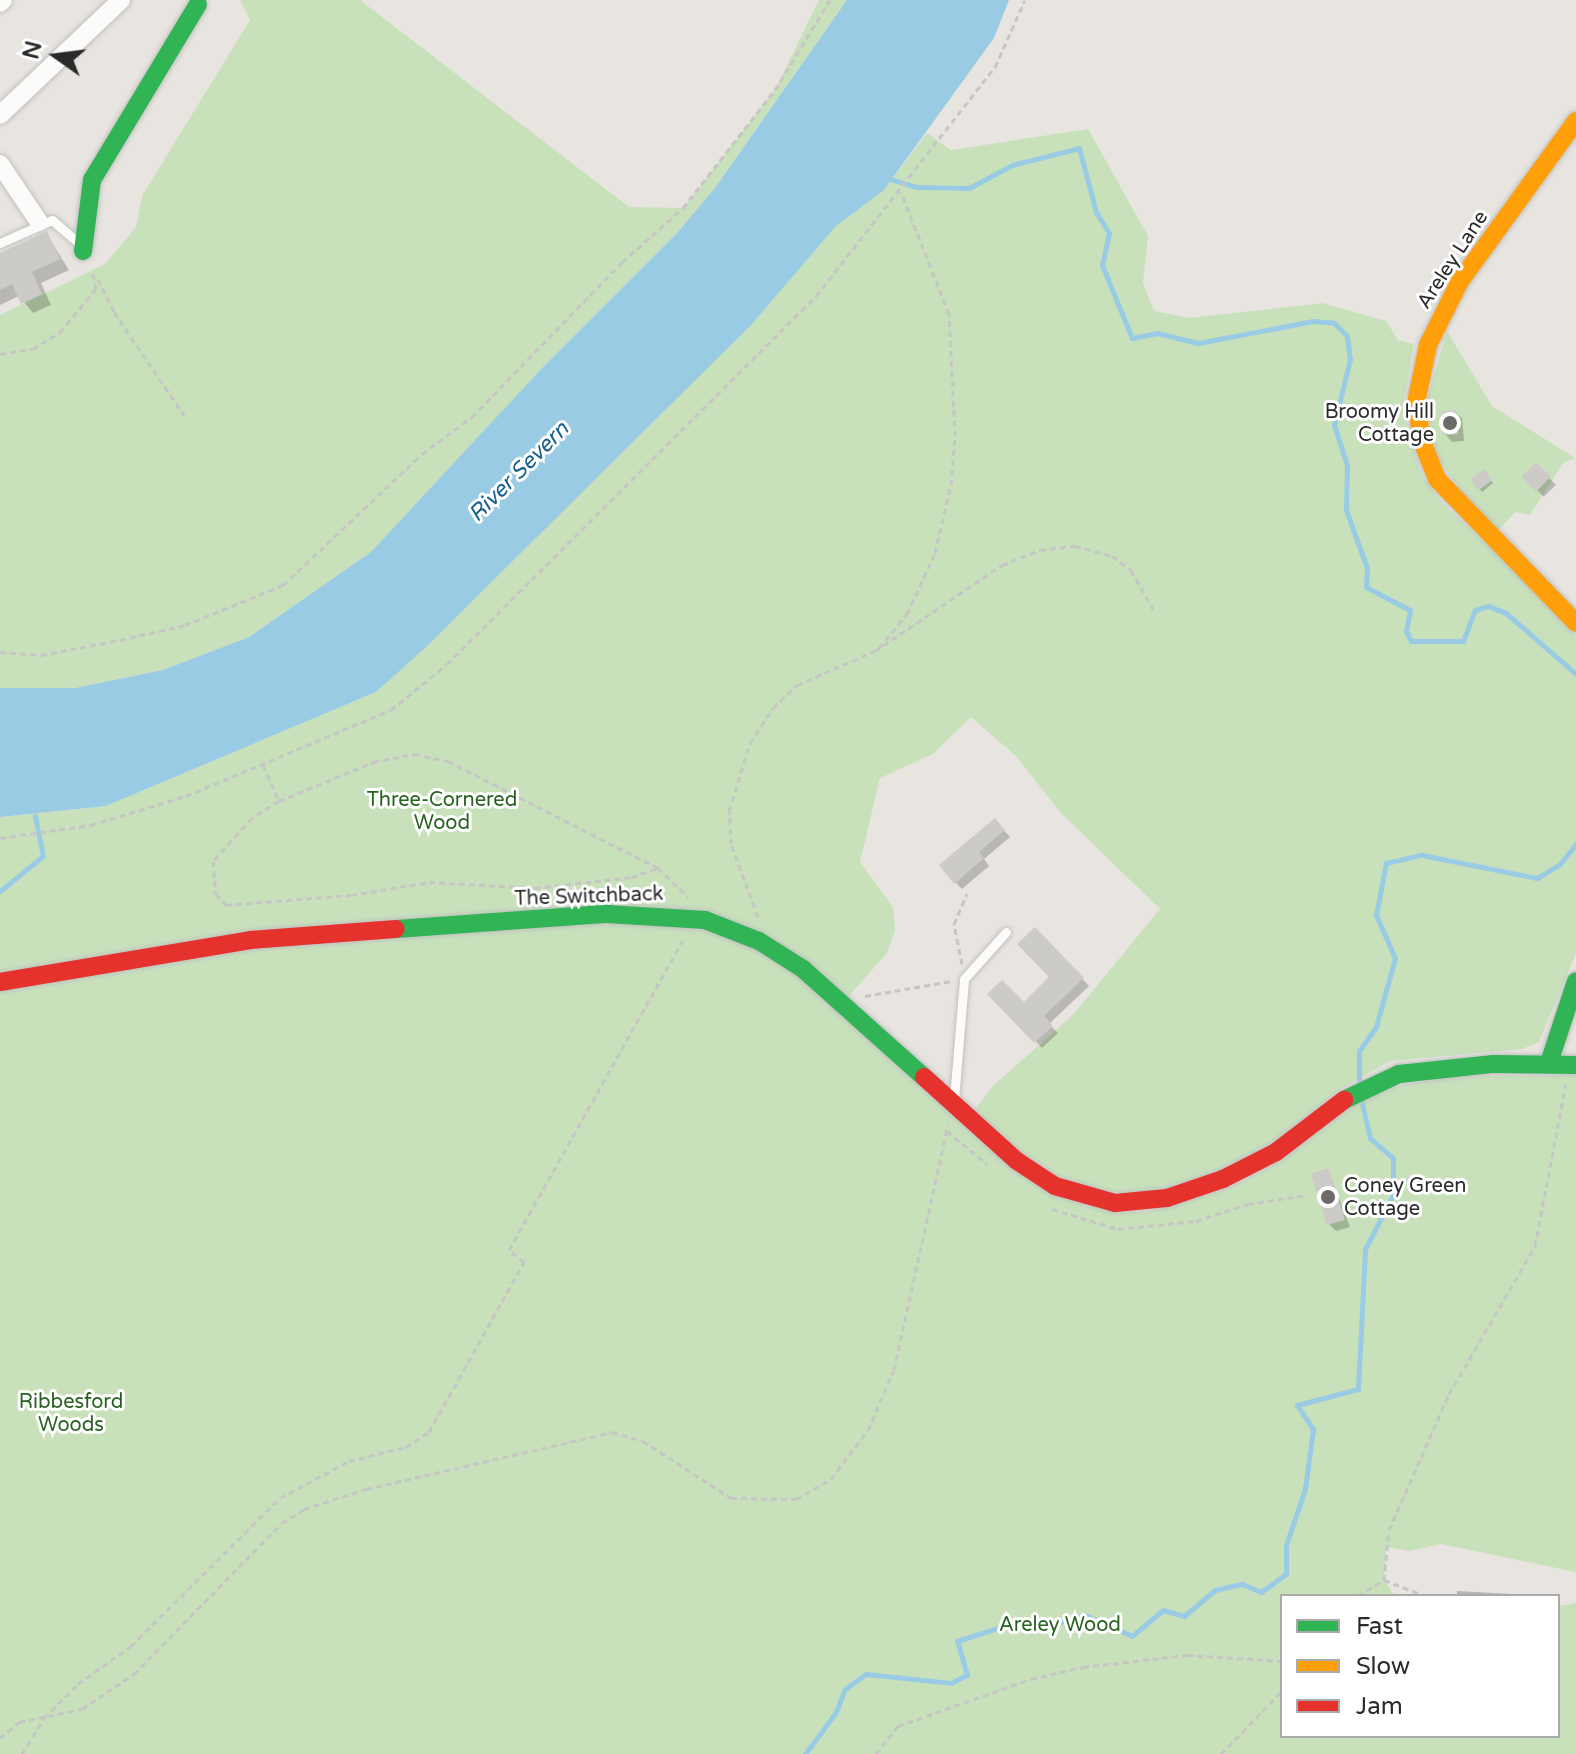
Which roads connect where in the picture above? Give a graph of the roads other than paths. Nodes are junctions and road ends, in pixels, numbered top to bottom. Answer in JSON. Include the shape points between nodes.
{"nodes":[{"id":1,"x":121,"y":0,"type":"edge"},
{"id":2,"x":198,"y":4,"type":"dead end"},
{"id":3,"x":0,"y":115,"type":"edge"},
{"id":4,"x":1576,"y":121,"type":"edge"},
{"id":5,"x":0,"y":164,"type":"edge"},
{"id":6,"x":39,"y":222,"type":"junction"},
{"id":7,"x":0,"y":243,"type":"edge"},
{"id":8,"x":83,"y":251,"type":"joint"},
{"id":9,"x":1576,"y":623,"type":"edge"},
{"id":10,"x":1006,"y":932,"type":"dead end"},
{"id":11,"x":1576,"y":981,"type":"edge"},
{"id":12,"x":0,"y":982,"type":"edge"},
{"id":13,"x":1549,"y":1063,"type":"junction"},
{"id":14,"x":1572,"y":1064,"type":"edge"},
{"id":15,"x":953,"y":1103,"type":"junction"}],
"edges":[{"from":1,"to":3,"type":"street"},
{"from":2,"to":8,"type":"main road","via":[[92,180]]},
{"from":4,"to":9,"type":"main road","name":"Areley Lane","via":[[1460,281],[1428,345],[1417,398],[1421,439],[1437,479]]},
{"from":5,"to":6,"type":"street"},
{"from":6,"to":7,"type":"lane"},
{"from":6,"to":8,"type":"lane","via":[[63,225]]},
{"from":10,"to":15,"type":"lane","via":[[964,979]]},
{"from":11,"to":13,"type":"main road"},
{"from":12,"to":15,"type":"main road","name":"The Switchback","via":[[250,940],[607,914],[695,919],[759,941],[842,1003]]},
{"from":13,"to":14,"type":"main road","name":"The Switchback"},
{"from":13,"to":15,"type":"main road","name":"The Switchback","via":[[1454,1067],[1386,1078],[1347,1098],[1254,1165],[1196,1190],[1131,1204],[1087,1198],[1055,1186],[1017,1161]]}]}
